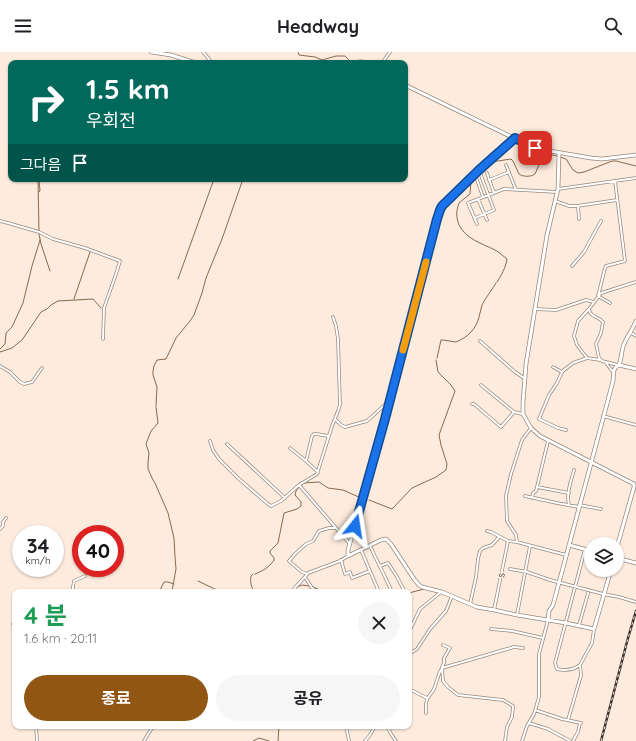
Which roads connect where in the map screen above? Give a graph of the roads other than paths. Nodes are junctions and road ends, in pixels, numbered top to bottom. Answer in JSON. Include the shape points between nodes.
{"nodes":[{"id":1,"x":151,"y":52,"type":"edge"},
{"id":2,"x":203,"y":52,"type":"edge"},
{"id":3,"x":187,"y":60,"type":"edge"},
{"id":4,"x":210,"y":60,"type":"edge"},
{"id":5,"x":408,"y":85,"type":"edge"},
{"id":6,"x":515,"y":138,"type":"junction"},
{"id":7,"x":559,"y":153,"type":"junction"},
{"id":8,"x":636,"y":155,"type":"edge"},
{"id":9,"x":506,"y":165,"type":"dead end"},
{"id":10,"x":479,"y":170,"type":"junction"},
{"id":11,"x":509,"y":172,"type":"junction"},
{"id":12,"x":487,"y":173,"type":"dead end"},
{"id":13,"x":636,"y":178,"type":"edge"},
{"id":14,"x":477,"y":180,"type":"dead end"},
{"id":15,"x":489,"y":180,"type":"junction"},
{"id":16,"x":615,"y":181,"type":"junction"},
{"id":17,"x":516,"y":190,"type":"junction"},
{"id":18,"x":557,"y":191,"type":"junction"},
{"id":19,"x":494,"y":193,"type":"junction"},
{"id":20,"x":489,"y":194,"type":"junction"},
{"id":21,"x":483,"y":197,"type":"junction"},
{"id":22,"x":478,"y":198,"type":"junction"},
{"id":23,"x":617,"y":200,"type":"junction"},
{"id":24,"x":555,"y":201,"type":"junction"},
{"id":25,"x":578,"y":206,"type":"junction"},
{"id":26,"x":485,"y":214,"type":"junction"},
{"id":27,"x":475,"y":218,"type":"junction"},
{"id":28,"x":579,"y":219,"type":"dead end"},
{"id":29,"x":487,"y":220,"type":"dead end"},
{"id":30,"x":0,"y":221,"type":"edge"},
{"id":31,"x":601,"y":221,"type":"dead end"},
{"id":32,"x":477,"y":224,"type":"dead end"},
{"id":33,"x":572,"y":266,"type":"dead end"},
{"id":34,"x":636,"y":282,"type":"edge"},
{"id":35,"x":598,"y":296,"type":"junction"},
{"id":36,"x":594,"y":302,"type":"junction"},
{"id":37,"x":610,"y":303,"type":"dead end"},
{"id":38,"x":535,"y":309,"type":"junction"},
{"id":39,"x":589,"y":309,"type":"junction"},
{"id":40,"x":333,"y":317,"type":"dead end"},
{"id":41,"x":636,"y":322,"type":"edge"},
{"id":42,"x":630,"y":333,"type":"junction"},
{"id":43,"x":636,"y":336,"type":"edge"},
{"id":44,"x":103,"y":339,"type":"dead end"},
{"id":45,"x":480,"y":341,"type":"dead end"},
{"id":46,"x":587,"y":358,"type":"junction"},
{"id":47,"x":600,"y":360,"type":"junction"},
{"id":48,"x":605,"y":362,"type":"junction"},
{"id":49,"x":619,"y":365,"type":"junction"},
{"id":50,"x":0,"y":366,"type":"edge"},
{"id":51,"x":553,"y":367,"type":"dead end"},
{"id":52,"x":42,"y":368,"type":"dead end"},
{"id":53,"x":636,"y":369,"type":"edge"},
{"id":54,"x":562,"y":372,"type":"junction"},
{"id":55,"x":614,"y":375,"type":"junction"},
{"id":56,"x":524,"y":378,"type":"junction"},
{"id":57,"x":481,"y":385,"type":"dead end"},
{"id":58,"x":389,"y":401,"type":"junction"},
{"id":59,"x":472,"y":404,"type":"dead end"},
{"id":60,"x":514,"y":412,"type":"junction"},
{"id":61,"x":523,"y":414,"type":"junction"},
{"id":62,"x":603,"y":416,"type":"junction"},
{"id":63,"x":335,"y":419,"type":"junction"},
{"id":64,"x":636,"y":421,"type":"edge"},
{"id":65,"x":636,"y":425,"type":"edge"},
{"id":66,"x":531,"y":428,"type":"junction"},
{"id":67,"x":566,"y":430,"type":"dead end"},
{"id":68,"x":329,"y":436,"type":"junction"},
{"id":69,"x":210,"y":441,"type":"dead end"},
{"id":70,"x":548,"y":441,"type":"junction"},
{"id":71,"x":227,"y":444,"type":"dead end"},
{"id":72,"x":290,"y":448,"type":"dead end"},
{"id":73,"x":306,"y":461,"type":"junction"},
{"id":74,"x":591,"y":462,"type":"junction"},
{"id":75,"x":574,"y":470,"type":"dead end"},
{"id":76,"x":318,"y":472,"type":"junction"},
{"id":77,"x":635,"y":484,"type":"edge"},
{"id":78,"x":299,"y":485,"type":"junction"},
{"id":79,"x":537,"y":487,"type":"junction"},
{"id":80,"x":569,"y":494,"type":"junction"},
{"id":81,"x":525,"y":496,"type":"dead end"},
{"id":82,"x":285,"y":498,"type":"junction"},
{"id":83,"x":532,"y":498,"type":"junction"},
{"id":84,"x":569,"y":505,"type":"junction"},
{"id":85,"x":579,"y":506,"type":"junction"},
{"id":86,"x":601,"y":509,"type":"dead end"},
{"id":87,"x":6,"y":518,"type":"dead end"},
{"id":88,"x":0,"y":528,"type":"edge"},
{"id":89,"x":336,"y":528,"type":"junction"},
{"id":90,"x":487,"y":531,"type":"dead end"},
{"id":91,"x":499,"y":537,"type":"junction"},
{"id":92,"x":620,"y":537,"type":"edge"},
{"id":93,"x":508,"y":541,"type":"junction"},
{"id":94,"x":517,"y":542,"type":"junction"},
{"id":95,"x":350,"y":544,"type":"junction"},
{"id":96,"x":569,"y":544,"type":"junction"},
{"id":97,"x":370,"y":546,"type":"junction"},
{"id":98,"x":530,"y":546,"type":"junction"},
{"id":99,"x":584,"y":549,"type":"edge"},
{"id":100,"x":361,"y":550,"type":"junction"},
{"id":101,"x":584,"y":553,"type":"edge"},
{"id":102,"x":566,"y":555,"type":"junction"},
{"id":103,"x":348,"y":556,"type":"junction"},
{"id":104,"x":341,"y":560,"type":"junction"},
{"id":105,"x":624,"y":560,"type":"edge"},
{"id":106,"x":636,"y":563,"type":"edge"},
{"id":107,"x":380,"y":566,"type":"junction"},
{"id":108,"x":510,"y":569,"type":"dead end"},
{"id":109,"x":370,"y":571,"type":"junction"},
{"id":110,"x":525,"y":572,"type":"junction"},
{"id":111,"x":307,"y":574,"type":"junction"},
{"id":112,"x":83,"y":577,"type":"edge"},
{"id":113,"x":305,"y":577,"type":"junction"},
{"id":114,"x":609,"y":577,"type":"edge"},
{"id":115,"x":559,"y":582,"type":"junction"},
{"id":116,"x":575,"y":586,"type":"junction"},
{"id":117,"x":73,"y":589,"type":"edge"},
{"id":118,"x":294,"y":589,"type":"edge"},
{"id":119,"x":314,"y":589,"type":"edge"},
{"id":120,"x":378,"y":589,"type":"edge"},
{"id":121,"x":391,"y":589,"type":"edge"},
{"id":122,"x":404,"y":589,"type":"edge"},
{"id":123,"x":590,"y":590,"type":"junction"},
{"id":124,"x":442,"y":592,"type":"junction"},
{"id":125,"x":604,"y":594,"type":"junction"},
{"id":126,"x":452,"y":596,"type":"junction"},
{"id":127,"x":636,"y":602,"type":"edge"},
{"id":128,"x":470,"y":604,"type":"junction"},
{"id":129,"x":494,"y":610,"type":"junction"},
{"id":130,"x":517,"y":615,"type":"junction"},
{"id":131,"x":548,"y":620,"type":"junction"},
{"id":132,"x":566,"y":623,"type":"junction"},
{"id":133,"x":579,"y":625,"type":"junction"},
{"id":134,"x":412,"y":626,"type":"edge"},
{"id":135,"x":491,"y":629,"type":"dead end"},
{"id":136,"x":594,"y":629,"type":"junction"},
{"id":137,"x":543,"y":638,"type":"junction"},
{"id":138,"x":442,"y":645,"type":"dead end"},
{"id":139,"x":523,"y":648,"type":"dead end"},
{"id":140,"x":412,"y":652,"type":"edge"},
{"id":141,"x":580,"y":665,"type":"junction"},
{"id":142,"x":442,"y":668,"type":"junction"},
{"id":143,"x":412,"y":691,"type":"edge"},
{"id":144,"x":427,"y":698,"type":"junction"},
{"id":145,"x":535,"y":710,"type":"junction"},
{"id":146,"x":426,"y":713,"type":"dead end"},
{"id":147,"x":568,"y":720,"type":"junction"},
{"id":148,"x":528,"y":723,"type":"junction"},
{"id":149,"x":36,"y":729,"type":"edge"},
{"id":150,"x":151,"y":729,"type":"edge"},
{"id":151,"x":347,"y":729,"type":"edge"},
{"id":152,"x":373,"y":729,"type":"edge"},
{"id":153,"x":388,"y":729,"type":"edge"},
{"id":154,"x":38,"y":741,"type":"edge"},
{"id":155,"x":144,"y":741,"type":"edge"},
{"id":156,"x":349,"y":741,"type":"edge"},
{"id":157,"x":365,"y":741,"type":"edge"},
{"id":158,"x":396,"y":741,"type":"edge"},
{"id":159,"x":505,"y":741,"type":"edge"},
{"id":160,"x":522,"y":741,"type":"edge"},
{"id":161,"x":570,"y":741,"type":"edge"},
{"id":162,"x":573,"y":741,"type":"edge"}],
"edges":[{"from":1,"to":3,"type":"street"},
{"from":2,"to":4,"type":"street"},
{"from":5,"to":6,"type":"street"},
{"from":6,"to":7,"type":"street","via":[[539,149]]},
{"from":6,"to":10,"type":"street"},
{"from":7,"to":8,"type":"street","via":[[599,159]]},
{"from":7,"to":18,"type":"street"},
{"from":9,"to":11,"type":"street"},
{"from":10,"to":20,"type":"street"},
{"from":10,"to":58,"type":"street","via":[[440,210]]},
{"from":11,"to":15,"type":"street"},
{"from":11,"to":17,"type":"street"},
{"from":12,"to":15,"type":"street"},
{"from":13,"to":16,"type":"street"},
{"from":14,"to":21,"type":"street"},
{"from":15,"to":19,"type":"street"},
{"from":16,"to":18,"type":"street"},
{"from":16,"to":23,"type":"street"},
{"from":17,"to":18,"type":"street"},
{"from":17,"to":19,"type":"street","via":[[504,189]]},
{"from":18,"to":24,"type":"street"},
{"from":19,"to":20,"type":"street"},
{"from":20,"to":21,"type":"street"},
{"from":20,"to":26,"type":"street","via":[[494,210]]},
{"from":21,"to":22,"type":"street"},
{"from":22,"to":26,"type":"street"},
{"from":22,"to":27,"type":"street","via":[[468,203]]},
{"from":23,"to":25,"type":"street"},
{"from":23,"to":35,"type":"street","via":[[625,261],[606,266]]},
{"from":24,"to":25,"type":"street"},
{"from":24,"to":38,"type":"street"},
{"from":25,"to":28,"type":"street"},
{"from":26,"to":27,"type":"street"},
{"from":26,"to":29,"type":"street"},
{"from":27,"to":32,"type":"street"},
{"from":30,"to":44,"type":"street","via":[[120,261],[104,308]]},
{"from":31,"to":33,"type":"street","via":[[584,252]]},
{"from":34,"to":35,"type":"street","via":[[603,292]]},
{"from":35,"to":36,"type":"street"},
{"from":35,"to":37,"type":"street"},
{"from":36,"to":38,"type":"street","via":[[586,300],[556,310]]},
{"from":36,"to":39,"type":"street"},
{"from":38,"to":56,"type":"street"},
{"from":39,"to":46,"type":"street","via":[[578,321],[574,336]]},
{"from":39,"to":47,"type":"street","via":[[591,315],[603,322],[596,344]]},
{"from":40,"to":63,"type":"street","via":[[337,330],[339,380],[339,408]]},
{"from":41,"to":42,"type":"street"},
{"from":42,"to":43,"type":"street"},
{"from":42,"to":49,"type":"street","via":[[624,344]]},
{"from":45,"to":56,"type":"street"},
{"from":46,"to":47,"type":"street"},
{"from":46,"to":54,"type":"street","via":[[570,365]]},
{"from":47,"to":48,"type":"street"},
{"from":48,"to":49,"type":"street"},
{"from":48,"to":55,"type":"street"},
{"from":49,"to":53,"type":"street"},
{"from":49,"to":55,"type":"street","via":[[615,368]]},
{"from":50,"to":52,"type":"street","via":[[24,384],[32,382]]},
{"from":51,"to":54,"type":"street"},
{"from":54,"to":67,"type":"street","via":[[549,395],[540,419]]},
{"from":55,"to":62,"type":"street"},
{"from":56,"to":61,"type":"street"},
{"from":57,"to":60,"type":"street"},
{"from":58,"to":63,"type":"street","via":[[365,422],[346,427]]},
{"from":58,"to":95,"type":"street"},
{"from":59,"to":60,"type":"street","via":[[501,427]]},
{"from":60,"to":61,"type":"street"},
{"from":61,"to":66,"type":"street"},
{"from":62,"to":65,"type":"street"},
{"from":62,"to":74,"type":"street"},
{"from":63,"to":68,"type":"street"},
{"from":64,"to":65,"type":"street"},
{"from":66,"to":70,"type":"street"},
{"from":66,"to":94,"type":"street","via":[[522,441],[506,496],[507,521],[516,535]]},
{"from":68,"to":73,"type":"street","via":[[312,436]]},
{"from":68,"to":76,"type":"street"},
{"from":69,"to":82,"type":"street","via":[[219,459],[268,504],[272,505]]},
{"from":70,"to":74,"type":"street"},
{"from":70,"to":79,"type":"street"},
{"from":71,"to":82,"type":"street"},
{"from":72,"to":73,"type":"street"},
{"from":73,"to":76,"type":"street"},
{"from":74,"to":77,"type":"street"},
{"from":74,"to":85,"type":"street"},
{"from":75,"to":80,"type":"street"},
{"from":76,"to":78,"type":"street"},
{"from":77,"to":92,"type":"street"},
{"from":78,"to":82,"type":"street"},
{"from":78,"to":89,"type":"street"},
{"from":79,"to":80,"type":"street"},
{"from":79,"to":83,"type":"street"},
{"from":80,"to":84,"type":"street"},
{"from":81,"to":83,"type":"street"},
{"from":83,"to":84,"type":"street"},
{"from":84,"to":85,"type":"street"},
{"from":85,"to":86,"type":"street"},
{"from":85,"to":96,"type":"street"},
{"from":87,"to":88,"type":"street"},
{"from":89,"to":95,"type":"street"},
{"from":89,"to":111,"type":"street","via":[[319,531],[313,541],[306,544],[289,561]]},
{"from":90,"to":91,"type":"street"},
{"from":91,"to":93,"type":"street"},
{"from":91,"to":128,"type":"street","via":[[492,545],[480,551]]},
{"from":93,"to":94,"type":"street"},
{"from":93,"to":129,"type":"street","name":"s"},
{"from":94,"to":98,"type":"street"},
{"from":95,"to":103,"type":"street"},
{"from":96,"to":99,"type":"street"},
{"from":96,"to":102,"type":"street"},
{"from":97,"to":100,"type":"street"},
{"from":97,"to":107,"type":"street"},
{"from":97,"to":124,"type":"street","via":[[386,539],[419,585]]},
{"from":98,"to":102,"type":"street"},
{"from":98,"to":110,"type":"street"},
{"from":100,"to":103,"type":"street"},
{"from":100,"to":109,"type":"street"},
{"from":101,"to":116,"type":"street"},
{"from":102,"to":115,"type":"street"},
{"from":103,"to":104,"type":"street"},
{"from":104,"to":109,"type":"street","via":[[345,574],[350,572],[352,578]]},
{"from":104,"to":111,"type":"street"},
{"from":105,"to":106,"type":"street"},
{"from":107,"to":121,"type":"street"},
{"from":107,"to":122,"type":"street","via":[[388,563]]},
{"from":108,"to":110,"type":"street"},
{"from":109,"to":120,"type":"street"},
{"from":110,"to":115,"type":"street"},
{"from":110,"to":130,"type":"street"},
{"from":111,"to":113,"type":"street"},
{"from":112,"to":117,"type":"street","via":[[74,582]]},
{"from":113,"to":118,"type":"street"},
{"from":113,"to":119,"type":"street"},
{"from":114,"to":125,"type":"street"},
{"from":115,"to":116,"type":"street"},
{"from":115,"to":131,"type":"street"},
{"from":116,"to":123,"type":"street"},
{"from":116,"to":132,"type":"street"},
{"from":123,"to":125,"type":"street"},
{"from":123,"to":133,"type":"street"},
{"from":124,"to":126,"type":"street"},
{"from":124,"to":134,"type":"street","via":[[420,609]]},
{"from":125,"to":127,"type":"street"},
{"from":125,"to":136,"type":"street"},
{"from":126,"to":128,"type":"street"},
{"from":126,"to":140,"type":"street","via":[[446,611]]},
{"from":128,"to":129,"type":"street"},
{"from":129,"to":130,"type":"street"},
{"from":130,"to":131,"type":"street"},
{"from":131,"to":132,"type":"street"},
{"from":131,"to":137,"type":"street"},
{"from":132,"to":133,"type":"street"},
{"from":132,"to":141,"type":"street","via":[[555,663],[557,669],[564,670]]},
{"from":133,"to":136,"type":"street"},
{"from":135,"to":137,"type":"street"},
{"from":136,"to":141,"type":"street","via":[[592,643]]},
{"from":137,"to":145,"type":"street","via":[[539,658],[539,697]]},
{"from":138,"to":142,"type":"street","via":[[450,648]]},
{"from":139,"to":142,"type":"street","via":[[514,647]]},
{"from":141,"to":147,"type":"street","via":[[581,675]]},
{"from":142,"to":144,"type":"street"},
{"from":142,"to":159,"type":"street","via":[[443,681],[456,694],[503,700],[513,706]]},
{"from":143,"to":144,"type":"street"},
{"from":144,"to":146,"type":"street"},
{"from":145,"to":147,"type":"street"},
{"from":145,"to":148,"type":"street"},
{"from":147,"to":162,"type":"street","via":[[581,723]]},
{"from":148,"to":160,"type":"street"},
{"from":148,"to":161,"type":"street"},
{"from":149,"to":154,"type":"street"},
{"from":150,"to":155,"type":"street"},
{"from":151,"to":156,"type":"street"},
{"from":152,"to":157,"type":"street"},
{"from":153,"to":158,"type":"street"}]}
